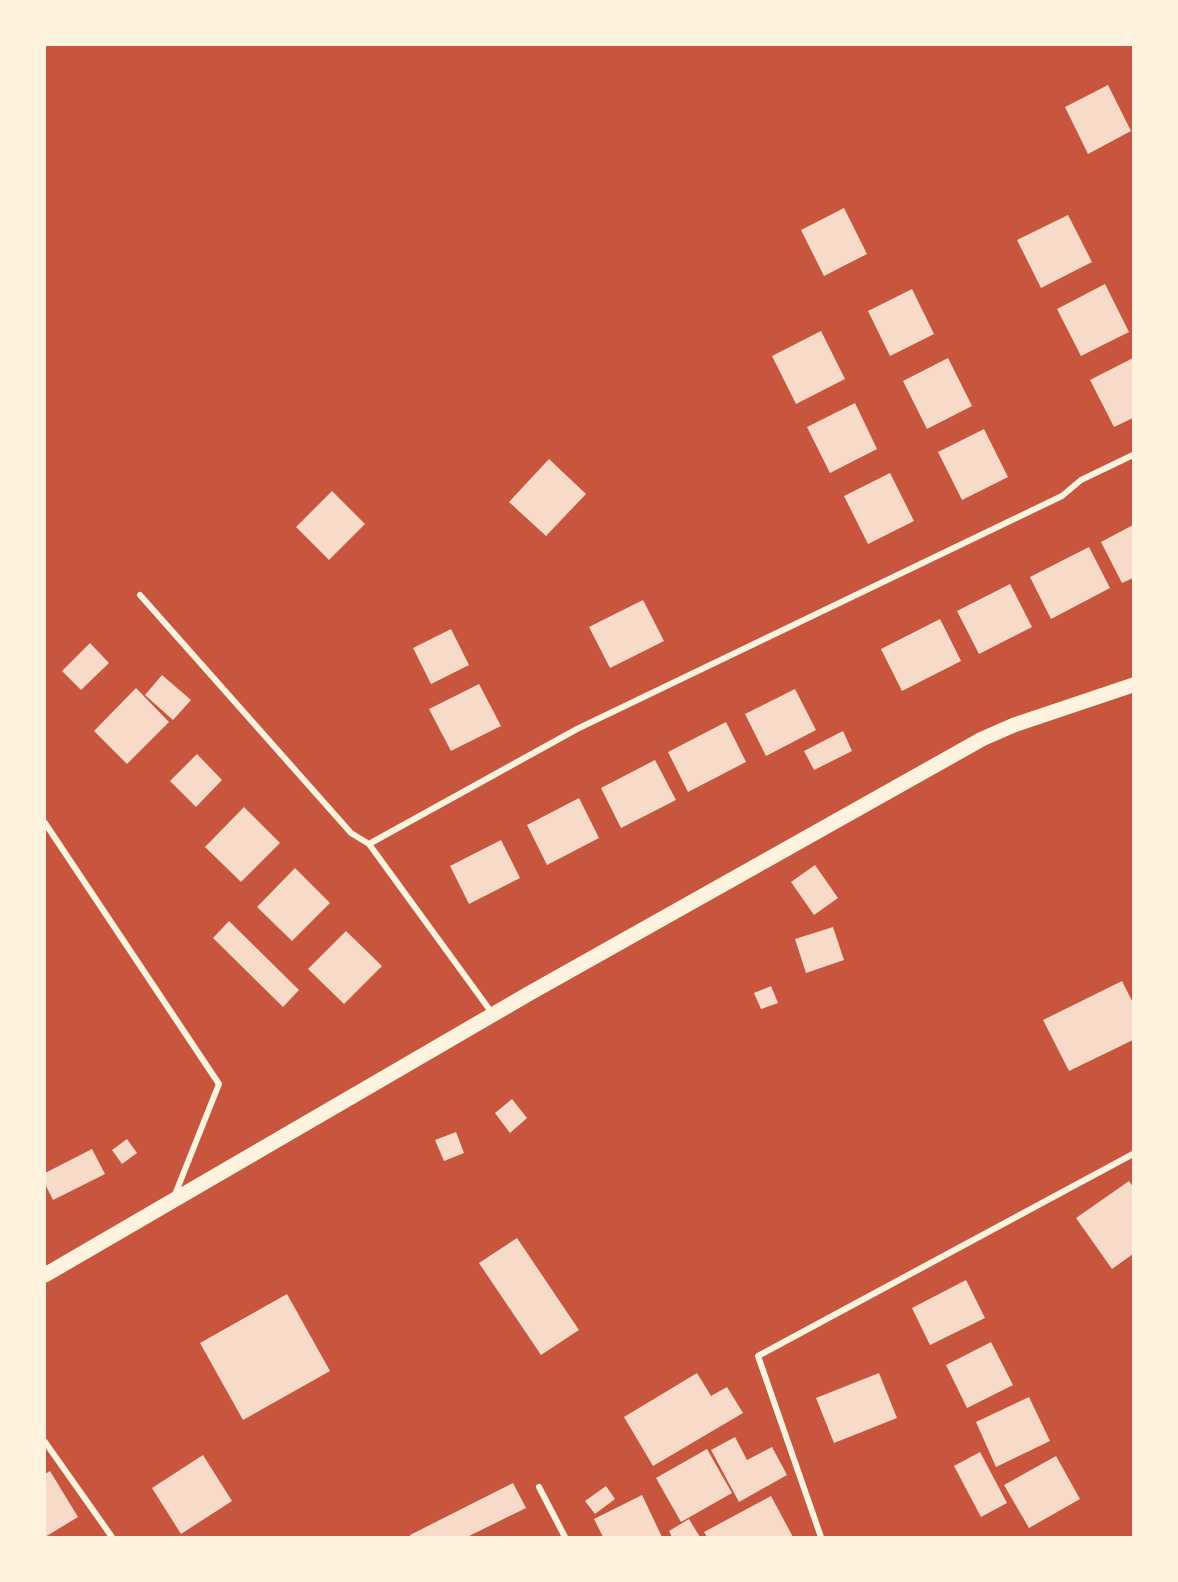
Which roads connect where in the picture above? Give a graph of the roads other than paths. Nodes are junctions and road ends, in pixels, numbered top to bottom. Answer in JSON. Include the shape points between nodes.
{"nodes":[{"id":1,"x":1133,"y":455,"type":"edge"},
{"id":2,"x":140,"y":595,"type":"dead end"},
{"id":3,"x":1133,"y":686,"type":"edge"},
{"id":4,"x":45,"y":823,"type":"edge"},
{"id":5,"x":369,"y":844,"type":"junction"},
{"id":6,"x":493,"y":1015,"type":"junction"},
{"id":7,"x":1133,"y":1154,"type":"edge"},
{"id":8,"x":172,"y":1200,"type":"junction"},
{"id":9,"x":45,"y":1275,"type":"edge"},
{"id":10,"x":45,"y":1442,"type":"edge"},
{"id":11,"x":539,"y":1487,"type":"dead end"},
{"id":12,"x":112,"y":1537,"type":"edge"},
{"id":13,"x":565,"y":1537,"type":"edge"},
{"id":14,"x":821,"y":1537,"type":"edge"}],
"edges":[{"from":1,"to":5,"type":"street","via":[[1081,480],[1062,496],[577,729]]},
{"from":2,"to":5,"type":"street","via":[[351,833]]},
{"from":3,"to":6,"type":"main road","via":[[1014,724],[982,739]]},
{"from":4,"to":8,"type":"street","via":[[219,1084]]},
{"from":5,"to":6,"type":"street"},
{"from":6,"to":8,"type":"main road"},
{"from":7,"to":14,"type":"street","via":[[758,1356]]},
{"from":8,"to":9,"type":"main road"},
{"from":10,"to":12,"type":"street"},
{"from":11,"to":13,"type":"street"}]}
